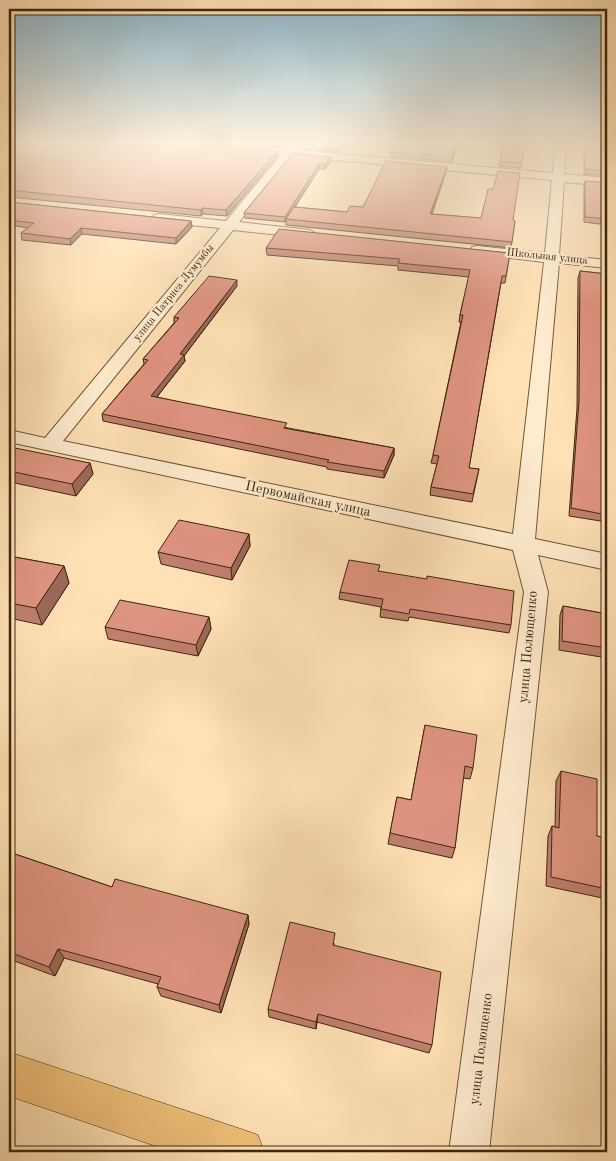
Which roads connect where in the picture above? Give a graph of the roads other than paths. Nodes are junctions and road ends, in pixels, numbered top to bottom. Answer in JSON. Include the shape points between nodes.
{"nodes":[{"id":1,"x":253,"y":196,"type":"edge"},
{"id":2,"x":557,"y":196,"type":"edge"},
{"id":3,"x":143,"y":217,"type":"edge"},
{"id":4,"x":229,"y":226,"type":"junction"},
{"id":5,"x":327,"y":235,"type":"edge"},
{"id":6,"x":464,"y":249,"type":"edge"},
{"id":7,"x":552,"y":257,"type":"junction"},
{"id":8,"x":607,"y":264,"type":"edge"},
{"id":9,"x":9,"y":436,"type":"edge"},
{"id":10,"x":50,"y":444,"type":"junction"},
{"id":11,"x":523,"y":544,"type":"junction"},
{"id":12,"x":607,"y":562,"type":"edge"},
{"id":13,"x":9,"y":1074,"type":"edge"},
{"id":14,"x":241,"y":1152,"type":"edge"},
{"id":15,"x":469,"y":1152,"type":"edge"}],
"edges":[{"from":1,"to":4,"type":"street","name":"улица Патриса Лумумбы"},
{"from":2,"to":7,"type":"street","name":"улица Полющенко"},
{"from":3,"to":4,"type":"street"},
{"from":4,"to":5,"type":"street"},
{"from":4,"to":10,"type":"street","name":"улица Патриса Лумумбы"},
{"from":6,"to":7,"type":"street","name":"Школьная улица"},
{"from":7,"to":8,"type":"street","name":"Школьная улица"},
{"from":7,"to":11,"type":"street","name":"улица Полющенко"},
{"from":9,"to":10,"type":"street","name":"Первомайская улица"},
{"from":10,"to":11,"type":"street","name":"Первомайская улица"},
{"from":11,"to":12,"type":"street","name":"Первомайская улица"},
{"from":11,"to":15,"type":"street","name":"улица Полющенко","via":[[536,592]]},
{"from":13,"to":14,"type":"main road"}]}
